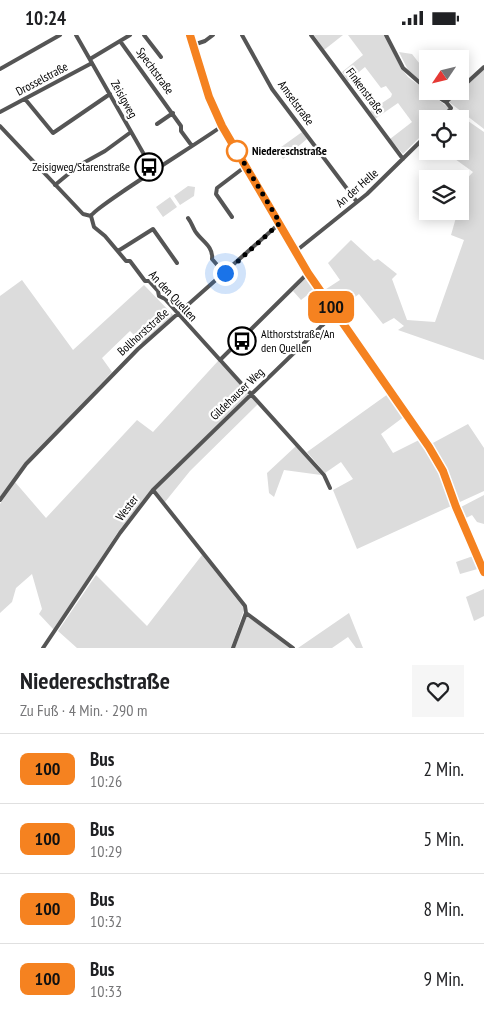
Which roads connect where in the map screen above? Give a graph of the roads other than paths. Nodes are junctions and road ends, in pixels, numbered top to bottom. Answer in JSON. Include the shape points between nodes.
{"nodes":[{"id":1,"x":60,"y":35,"type":"edge"},
{"id":2,"x":76,"y":35,"type":"edge"},
{"id":3,"x":130,"y":35,"type":"edge"},
{"id":4,"x":144,"y":35,"type":"edge"},
{"id":5,"x":190,"y":35,"type":"edge"},
{"id":6,"x":213,"y":35,"type":"edge"},
{"id":7,"x":242,"y":35,"type":"edge"},
{"id":8,"x":311,"y":35,"type":"edge"},
{"id":9,"x":386,"y":35,"type":"edge"},
{"id":10,"x":120,"y":41,"type":"junction"},
{"id":11,"x":193,"y":45,"type":"junction"},
{"id":12,"x":161,"y":57,"type":"dead end"},
{"id":13,"x":91,"y":61,"type":"junction"},
{"id":14,"x":484,"y":67,"type":"edge"},
{"id":15,"x":0,"y":69,"type":"edge"},
{"id":16,"x":469,"y":81,"type":"edge"},
{"id":17,"x":419,"y":82,"type":"edge"},
{"id":18,"x":110,"y":94,"type":"junction"},
{"id":19,"x":25,"y":99,"type":"junction"},
{"id":20,"x":443,"y":100,"type":"edge"},
{"id":21,"x":446,"y":102,"type":"joint"},
{"id":22,"x":450,"y":110,"type":"edge"},
{"id":23,"x":0,"y":112,"type":"edge"},
{"id":24,"x":172,"y":113,"type":"junction"},
{"id":25,"x":157,"y":124,"type":"dead end"},
{"id":26,"x":0,"y":126,"type":"edge"},
{"id":27,"x":222,"y":126,"type":"junction"},
{"id":28,"x":131,"y":132,"type":"junction"},
{"id":29,"x":419,"y":143,"type":"edge"},
{"id":30,"x":192,"y":146,"type":"junction"},
{"id":31,"x":403,"y":159,"type":"junction"},
{"id":32,"x":246,"y":166,"type":"junction"},
{"id":33,"x":154,"y":172,"type":"junction"},
{"id":34,"x":55,"y":185,"type":"junction"},
{"id":35,"x":357,"y":202,"type":"junction"},
{"id":36,"x":91,"y":216,"type":"junction"},
{"id":37,"x":232,"y":217,"type":"dead end"},
{"id":38,"x":188,"y":218,"type":"dead end"},
{"id":39,"x":280,"y":223,"type":"junction"},
{"id":40,"x":118,"y":251,"type":"junction"},
{"id":41,"x":296,"y":251,"type":"junction"},
{"id":42,"x":178,"y":263,"type":"dead end"},
{"id":43,"x":225,"y":273,"type":"junction"},
{"id":44,"x":308,"y":273,"type":"junction"},
{"id":45,"x":335,"y":313,"type":"junction"},
{"id":46,"x":177,"y":315,"type":"junction"},
{"id":47,"x":220,"y":360,"type":"junction"},
{"id":48,"x":251,"y":394,"type":"junction"},
{"id":49,"x":330,"y":488,"type":"dead end"},
{"id":50,"x":153,"y":490,"type":"junction"},
{"id":51,"x":0,"y":500,"type":"edge"},
{"id":52,"x":484,"y":572,"type":"edge"},
{"id":53,"x":246,"y":613,"type":"junction"},
{"id":54,"x":43,"y":648,"type":"edge"},
{"id":55,"x":233,"y":648,"type":"edge"},
{"id":56,"x":293,"y":648,"type":"edge"}],
"edges":[{"from":1,"to":15,"type":"street"},
{"from":2,"to":13,"type":"street","name":"Zeisigweg"},
{"from":3,"to":10,"type":"street","name":"Drosselstraße"},
{"from":4,"to":12,"type":"street"},
{"from":5,"to":11,"type":"street"},
{"from":6,"to":11,"type":"street"},
{"from":7,"to":35,"type":"street","name":"Amselstraße","via":[[272,89]]},
{"from":8,"to":31,"type":"street","name":"Finkenstraße"},
{"from":9,"to":17,"type":"street","via":[[404,68]]},
{"from":10,"to":13,"type":"street","name":"Drosselstraße"},
{"from":10,"to":24,"type":"street","name":"Spechtstraße"},
{"from":11,"to":27,"type":"street"},
{"from":13,"to":18,"type":"street","name":"Zeisigweg"},
{"from":13,"to":19,"type":"street","name":"Drosselstraße"},
{"from":14,"to":16,"type":"street"},
{"from":18,"to":19,"type":"street","via":[[53,133]]},
{"from":18,"to":28,"type":"street","name":"Zeisigweg"},
{"from":19,"to":23,"type":"street","name":"Drosselstraße"},
{"from":20,"to":21,"type":"street"},
{"from":21,"to":22,"type":"street"},
{"from":24,"to":25,"type":"street","name":"Spechtstraße"},
{"from":24,"to":30,"type":"street","name":"Spechtstraße"},
{"from":26,"to":34,"type":"street","name":"An den Quellen"},
{"from":27,"to":30,"type":"street"},
{"from":27,"to":32,"type":"street"},
{"from":28,"to":33,"type":"street","name":"Zeisigweg"},
{"from":28,"to":34,"type":"street"},
{"from":29,"to":31,"type":"street","name":"An der Helle"},
{"from":30,"to":33,"type":"street"},
{"from":31,"to":35,"type":"street","name":"An der Helle"},
{"from":32,"to":37,"type":"street","via":[[217,188],[216,194]]},
{"from":32,"to":39,"type":"street"},
{"from":33,"to":36,"type":"street","via":[[96,209]]},
{"from":34,"to":36,"type":"street","name":"An den Quellen","via":[[83,214]]},
{"from":35,"to":41,"type":"street","name":"An der Helle"},
{"from":36,"to":40,"type":"street","name":"An den Quellen","via":[[94,227]]},
{"from":38,"to":43,"type":"street","via":[[208,245],[212,259]]},
{"from":39,"to":41,"type":"street"},
{"from":39,"to":43,"type":"street","name":"Bollhorststraße"},
{"from":40,"to":42,"type":"street","via":[[153,229]]},
{"from":40,"to":46,"type":"street","name":"An den Quellen","via":[[149,281],[159,296],[166,299]]},
{"from":41,"to":44,"type":"street"},
{"from":43,"to":46,"type":"street","name":"Bollhorststraße"},
{"from":44,"to":45,"type":"street"},
{"from":44,"to":47,"type":"street"},
{"from":45,"to":48,"type":"street","name":"Gildehauser Weg"},
{"from":45,"to":52,"type":"street","via":[[443,471]]},
{"from":46,"to":47,"type":"street","name":"An den Quellen"},
{"from":46,"to":51,"type":"street","name":"Bollhorststraße","via":[[138,349],[26,464]]},
{"from":47,"to":48,"type":"street","name":"An den Quellen"},
{"from":48,"to":49,"type":"street","name":"An den Quellen","via":[[324,475]]},
{"from":48,"to":50,"type":"street","name":"Gildehauser Weg"},
{"from":50,"to":53,"type":"street","name":"Wester","via":[[242,600]]},
{"from":50,"to":54,"type":"street","name":"Wester","via":[[120,533]]},
{"from":53,"to":55,"type":"street"},
{"from":53,"to":56,"type":"street"}]}
